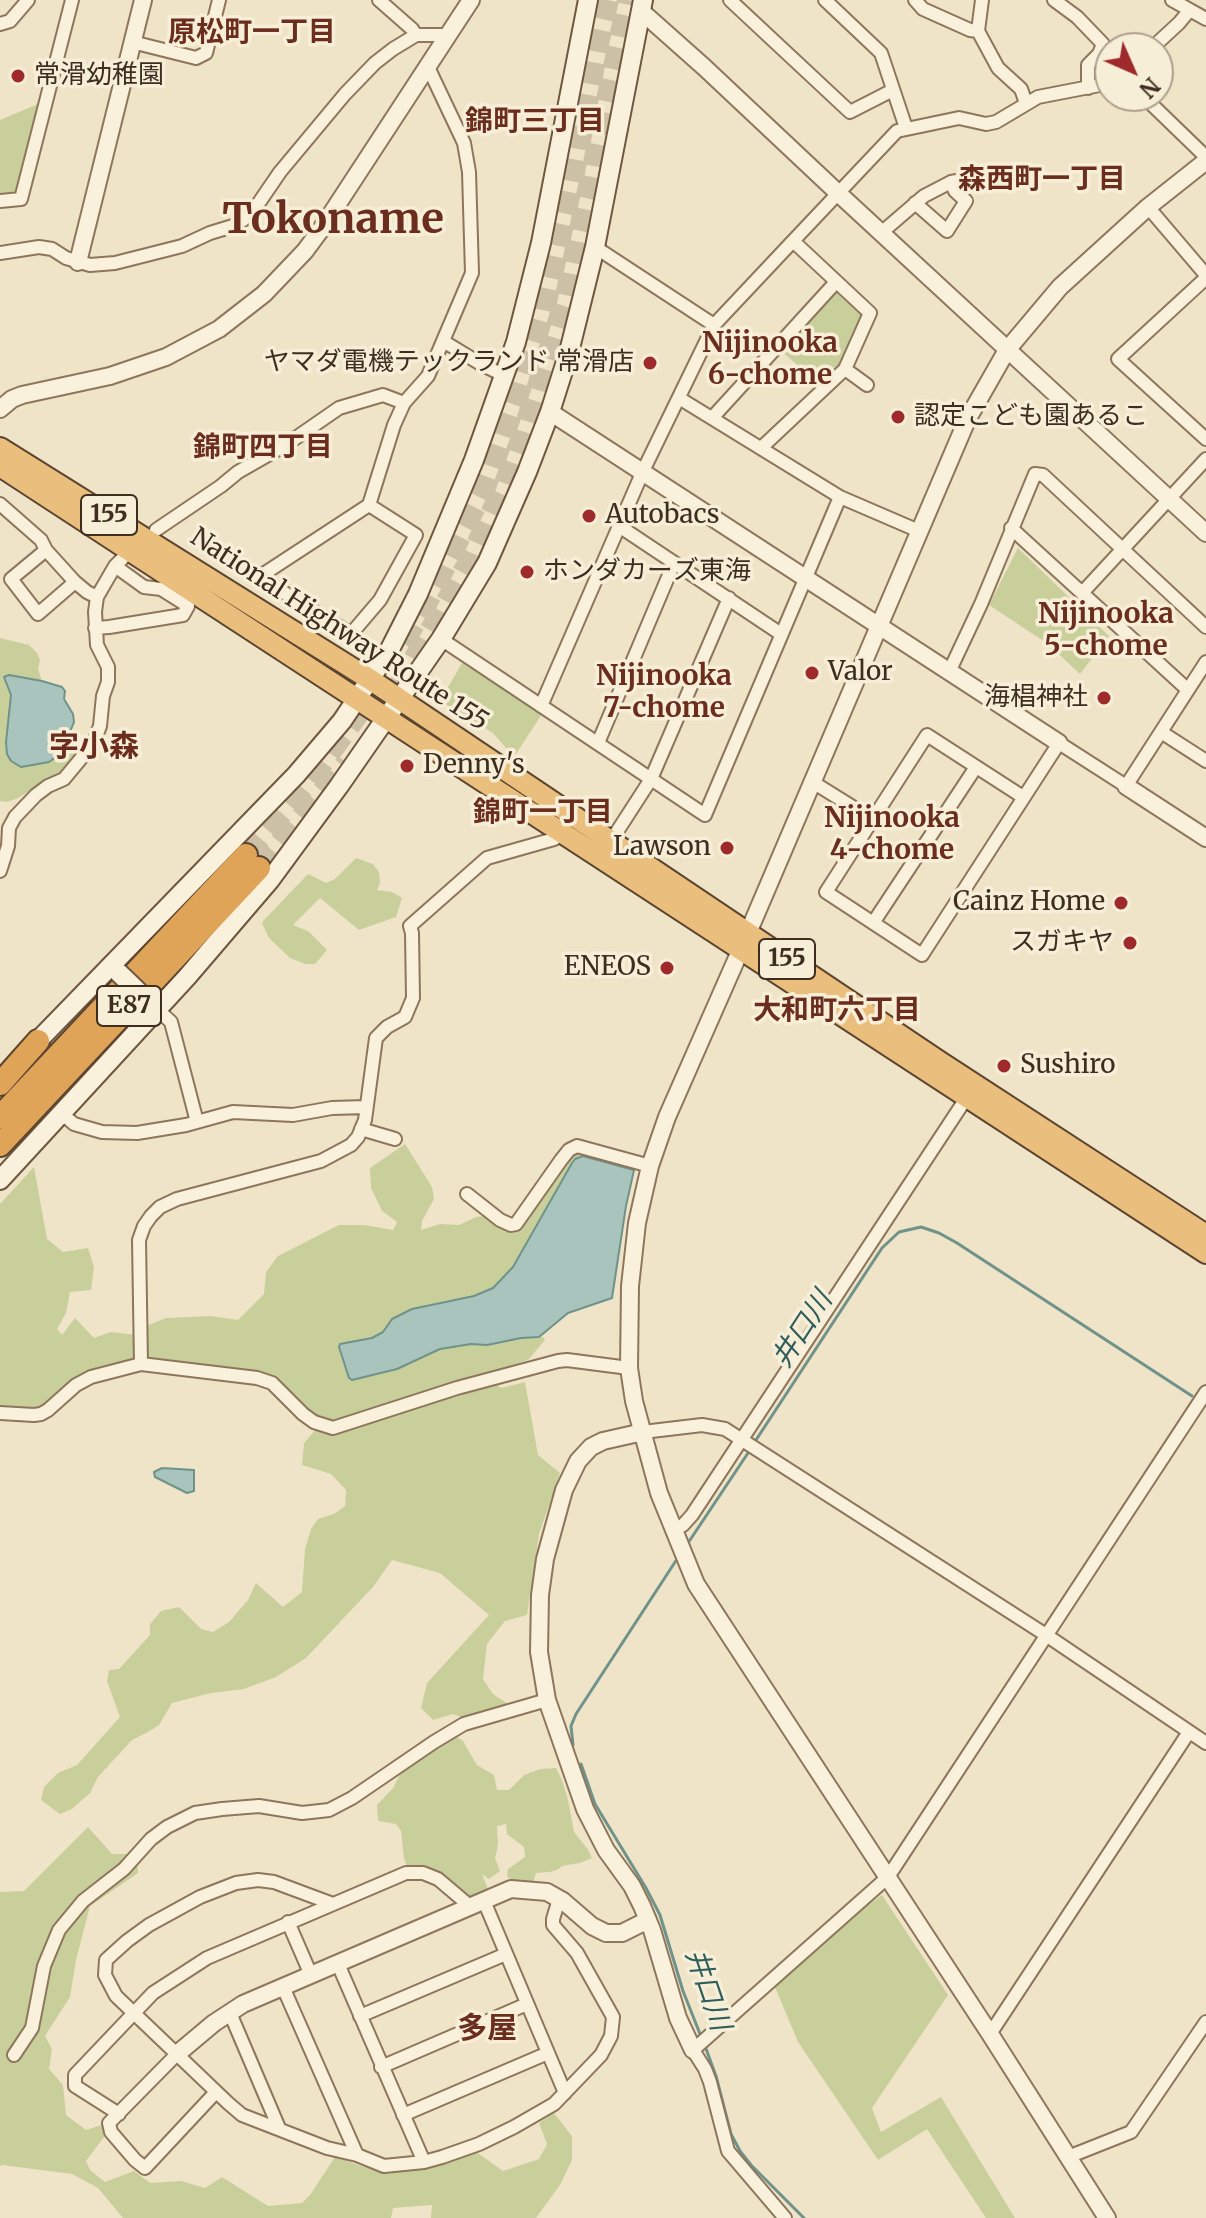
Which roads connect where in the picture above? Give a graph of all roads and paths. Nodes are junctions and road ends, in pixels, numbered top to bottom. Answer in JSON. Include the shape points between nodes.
{"nodes":[{"id":1,"x":28,"y":0,"type":"edge"},
{"id":2,"x":72,"y":0,"type":"edge"},
{"id":3,"x":143,"y":0,"type":"edge"},
{"id":4,"x":219,"y":0,"type":"edge"},
{"id":5,"x":379,"y":0,"type":"edge"},
{"id":6,"x":471,"y":0,"type":"edge"},
{"id":7,"x":588,"y":0,"type":"edge"},
{"id":8,"x":624,"y":0,"type":"edge"},
{"id":9,"x":730,"y":0,"type":"edge"},
{"id":10,"x":915,"y":0,"type":"edge"},
{"id":11,"x":982,"y":0,"type":"edge"},
{"id":12,"x":1054,"y":0,"type":"edge"},
{"id":13,"x":1172,"y":0,"type":"edge"},
{"id":14,"x":833,"y":3,"type":"edge"},
{"id":15,"x":642,"y":6,"type":"edge"},
{"id":16,"x":1189,"y":11,"type":"junction"},
{"id":17,"x":1206,"y":19,"type":"edge"},
{"id":18,"x":0,"y":24,"type":"edge"},
{"id":19,"x":978,"y":31,"type":"junction"},
{"id":20,"x":1169,"y":32,"type":"edge"},
{"id":21,"x":416,"y":35,"type":"junction"},
{"id":22,"x":448,"y":35,"type":"junction"},
{"id":23,"x":132,"y":42,"type":"junction"},
{"id":24,"x":428,"y":67,"type":"junction"},
{"id":25,"x":1094,"y":87,"type":"edge"},
{"id":26,"x":1088,"y":88,"type":"junction"},
{"id":27,"x":893,"y":90,"type":"junction"},
{"id":28,"x":1026,"y":103,"type":"junction"},
{"id":29,"x":1159,"y":112,"type":"edge"},
{"id":30,"x":906,"y":128,"type":"junction"},
{"id":31,"x":1206,"y":159,"type":"edge"},
{"id":32,"x":986,"y":176,"type":"dead end"},
{"id":33,"x":951,"y":182,"type":"junction"},
{"id":34,"x":838,"y":193,"type":"junction"},
{"id":35,"x":0,"y":201,"type":"edge"},
{"id":36,"x":915,"y":203,"type":"junction"},
{"id":37,"x":1148,"y":207,"type":"junction"},
{"id":38,"x":881,"y":233,"type":"junction"},
{"id":39,"x":793,"y":241,"type":"junction"},
{"id":40,"x":595,"y":247,"type":"junction"},
{"id":41,"x":0,"y":253,"type":"edge"},
{"id":42,"x":78,"y":262,"type":"junction"},
{"id":43,"x":1206,"y":277,"type":"edge"},
{"id":44,"x":836,"y":282,"type":"junction"},
{"id":45,"x":714,"y":325,"type":"junction"},
{"id":46,"x":443,"y":341,"type":"junction"},
{"id":47,"x":1007,"y":350,"type":"junction"},
{"id":48,"x":845,"y":369,"type":"junction"},
{"id":49,"x":505,"y":376,"type":"junction"},
{"id":50,"x":867,"y":385,"type":"dead end"},
{"id":51,"x":679,"y":398,"type":"junction"},
{"id":52,"x":404,"y":403,"type":"junction"},
{"id":53,"x":0,"y":409,"type":"edge"},
{"id":54,"x":550,"y":412,"type":"junction"},
{"id":55,"x":712,"y":418,"type":"junction"},
{"id":56,"x":1206,"y":439,"type":"edge"},
{"id":57,"x":0,"y":448,"type":"edge"},
{"id":58,"x":761,"y":448,"type":"junction"},
{"id":59,"x":1206,"y":459,"type":"edge"},
{"id":60,"x":0,"y":466,"type":"edge"},
{"id":61,"x":643,"y":471,"type":"junction"},
{"id":62,"x":840,"y":497,"type":"junction"},
{"id":63,"x":1170,"y":499,"type":"junction"},
{"id":64,"x":0,"y":504,"type":"edge"},
{"id":65,"x":369,"y":505,"type":"junction"},
{"id":66,"x":619,"y":526,"type":"junction"},
{"id":67,"x":1011,"y":528,"type":"junction"},
{"id":68,"x":156,"y":530,"type":"dead end"},
{"id":69,"x":919,"y":531,"type":"junction"},
{"id":70,"x":1206,"y":533,"type":"edge"},
{"id":71,"x":46,"y":550,"type":"junction"},
{"id":72,"x":1123,"y":550,"type":"junction"},
{"id":73,"x":674,"y":563,"type":"junction"},
{"id":74,"x":806,"y":577,"type":"junction"},
{"id":75,"x":75,"y":582,"type":"junction"},
{"id":76,"x":1082,"y":593,"type":"junction"},
{"id":77,"x":97,"y":597,"type":"junction"},
{"id":78,"x":729,"y":598,"type":"junction"},
{"id":79,"x":878,"y":625,"type":"junction"},
{"id":80,"x":1206,"y":627,"type":"edge"},
{"id":81,"x":95,"y":628,"type":"junction"},
{"id":82,"x":781,"y":634,"type":"junction"},
{"id":83,"x":441,"y":639,"type":"junction"},
{"id":84,"x":1206,"y":662,"type":"edge"},
{"id":85,"x":949,"y":672,"type":"junction"},
{"id":86,"x":371,"y":680,"type":"junction"},
{"id":87,"x":1188,"y":690,"type":"junction"},
{"id":88,"x":358,"y":699,"type":"junction"},
{"id":89,"x":400,"y":699,"type":"junction"},
{"id":90,"x":541,"y":706,"type":"junction"},
{"id":91,"x":387,"y":717,"type":"junction"},
{"id":92,"x":1161,"y":732,"type":"junction"},
{"id":93,"x":598,"y":743,"type":"junction"},
{"id":94,"x":1059,"y":743,"type":"junction"},
{"id":95,"x":1206,"y":761,"type":"edge"},
{"id":96,"x":976,"y":767,"type":"junction"},
{"id":97,"x":651,"y":779,"type":"junction"},
{"id":98,"x":811,"y":781,"type":"junction"},
{"id":99,"x":1126,"y":786,"type":"junction"},
{"id":100,"x":1023,"y":797,"type":"junction"},
{"id":101,"x":872,"y":819,"type":"junction"},
{"id":102,"x":563,"y":834,"type":"junction"},
{"id":103,"x":1206,"y":838,"type":"edge"},
{"id":104,"x":611,"y":841,"type":"junction"},
{"id":105,"x":0,"y":871,"type":"edge"},
{"id":106,"x":873,"y":923,"type":"junction"},
{"id":107,"x":745,"y":941,"type":"junction"},
{"id":108,"x":114,"y":970,"type":"junction"},
{"id":109,"x":153,"y":1005,"type":"junction"},
{"id":110,"x":38,"y":1041,"type":"junction"},
{"id":111,"x":0,"y":1076,"type":"edge"},
{"id":112,"x":0,"y":1084,"type":"edge"},
{"id":113,"x":967,"y":1097,"type":"junction"},
{"id":114,"x":366,"y":1107,"type":"junction"},
{"id":115,"x":60,"y":1112,"type":"junction"},
{"id":116,"x":0,"y":1117,"type":"edge"},
{"id":117,"x":197,"y":1122,"type":"junction"},
{"id":118,"x":361,"y":1129,"type":"junction"},
{"id":119,"x":395,"y":1139,"type":"dead end"},
{"id":120,"x":0,"y":1145,"type":"edge"},
{"id":121,"x":650,"y":1166,"type":"junction"},
{"id":122,"x":0,"y":1180,"type":"edge"},
{"id":123,"x":467,"y":1194,"type":"dead end"},
{"id":124,"x":1206,"y":1235,"type":"edge"},
{"id":125,"x":1206,"y":1253,"type":"edge"},
{"id":126,"x":141,"y":1364,"type":"junction"},
{"id":127,"x":629,"y":1368,"type":"junction"},
{"id":128,"x":1206,"y":1392,"type":"edge"},
{"id":129,"x":0,"y":1413,"type":"edge"},
{"id":130,"x":643,"y":1432,"type":"junction"},
{"id":131,"x":742,"y":1440,"type":"junction"},
{"id":132,"x":674,"y":1530,"type":"junction"},
{"id":133,"x":1046,"y":1635,"type":"junction"},
{"id":134,"x":547,"y":1700,"type":"junction"},
{"id":135,"x":1189,"y":1732,"type":"junction"},
{"id":136,"x":1206,"y":1743,"type":"edge"},
{"id":137,"x":888,"y":1877,"type":"junction"},
{"id":138,"x":559,"y":1899,"type":"junction"},
{"id":139,"x":333,"y":1904,"type":"junction"},
{"id":140,"x":477,"y":1904,"type":"junction"},
{"id":141,"x":648,"y":1920,"type":"junction"},
{"id":142,"x":288,"y":1922,"type":"junction"},
{"id":143,"x":506,"y":1954,"type":"junction"},
{"id":144,"x":338,"y":1964,"type":"junction"},
{"id":145,"x":311,"y":1975,"type":"junction"},
{"id":146,"x":283,"y":1987,"type":"junction"},
{"id":147,"x":527,"y":2004,"type":"junction"},
{"id":148,"x":134,"y":2012,"type":"junction"},
{"id":149,"x":230,"y":2013,"type":"junction"},
{"id":150,"x":360,"y":2016,"type":"junction"},
{"id":151,"x":1206,"y":2022,"type":"edge"},
{"id":152,"x":990,"y":2034,"type":"junction"},
{"id":153,"x":693,"y":2050,"type":"junction"},
{"id":154,"x":548,"y":2053,"type":"junction"},
{"id":155,"x":177,"y":2054,"type":"junction"},
{"id":156,"x":14,"y":2055,"type":"dead end"},
{"id":157,"x":381,"y":2067,"type":"junction"},
{"id":158,"x":216,"y":2092,"type":"junction"},
{"id":159,"x":565,"y":2093,"type":"junction"},
{"id":160,"x":119,"y":2114,"type":"junction"},
{"id":161,"x":403,"y":2115,"type":"junction"},
{"id":162,"x":279,"y":2128,"type":"junction"},
{"id":163,"x":357,"y":2155,"type":"junction"},
{"id":164,"x":1068,"y":2157,"type":"junction"},
{"id":165,"x":424,"y":2162,"type":"junction"},
{"id":166,"x":785,"y":2218,"type":"edge"},
{"id":167,"x":1107,"y":2218,"type":"edge"}],
"edges":[{"from":1,"to":18,"type":"street","via":[[10,21]]},
{"from":2,"to":35,"type":"street","via":[[21,199]]},
{"from":3,"to":23,"type":"street"},
{"from":4,"to":23,"type":"street","via":[[206,53],[196,58]]},
{"from":5,"to":21,"type":"street"},
{"from":6,"to":22,"type":"street"},
{"from":7,"to":49,"type":"main road","via":[[541,243]]},
{"from":8,"to":15,"type":"main road"},
{"from":9,"to":27,"type":"street","via":[[850,112]]},
{"from":10,"to":19,"type":"street","via":[[923,9]]},
{"from":11,"to":19,"type":"street"},
{"from":12,"to":26,"type":"street","via":[[1103,44],[1088,65]]},
{"from":13,"to":16,"type":"street"},
{"from":14,"to":27,"type":"street","via":[[881,53]]},
{"from":15,"to":34,"type":"street"},
{"from":15,"to":40,"type":"main road"},
{"from":16,"to":17,"type":"street"},
{"from":16,"to":20,"type":"street"},
{"from":19,"to":28,"type":"street"},
{"from":21,"to":22,"type":"street"},
{"from":21,"to":42,"type":"street","via":[[375,63],[345,94],[243,220],[182,246],[115,263]]},
{"from":22,"to":24,"type":"street"},
{"from":23,"to":42,"type":"street"},
{"from":24,"to":46,"type":"street","via":[[464,143],[469,172],[472,273]]},
{"from":24,"to":53,"type":"street","via":[[322,228],[285,273],[241,313],[166,357],[110,376],[22,395]]},
{"from":25,"to":26,"type":"street"},
{"from":26,"to":28,"type":"street"},
{"from":27,"to":30,"type":"street"},
{"from":28,"to":30,"type":"street","via":[[996,122],[959,118]]},
{"from":29,"to":31,"type":"street"},
{"from":30,"to":34,"type":"street","via":[[897,131]]},
{"from":31,"to":37,"type":"street"},
{"from":32,"to":33,"type":"street"},
{"from":33,"to":36,"type":"street"},
{"from":33,"to":36,"type":"street","via":[[966,201],[947,231]]},
{"from":34,"to":38,"type":"street"},
{"from":34,"to":39,"type":"street"},
{"from":36,"to":38,"type":"street"},
{"from":37,"to":43,"type":"street"},
{"from":37,"to":47,"type":"street","via":[[1067,279]]},
{"from":38,"to":47,"type":"street"},
{"from":39,"to":44,"type":"street"},
{"from":39,"to":45,"type":"street"},
{"from":40,"to":45,"type":"street"},
{"from":40,"to":54,"type":"main road"},
{"from":41,"to":42,"type":"street","via":[[39,247]]},
{"from":43,"to":56,"type":"street","via":[[1118,359]]},
{"from":44,"to":48,"type":"street","via":[[870,313]]},
{"from":44,"to":55,"type":"street"},
{"from":45,"to":51,"type":"street"},
{"from":46,"to":49,"type":"street"},
{"from":46,"to":52,"type":"street","via":[[428,376]]},
{"from":47,"to":63,"type":"street"},
{"from":47,"to":69,"type":"street","via":[[967,420]]},
{"from":48,"to":50,"type":"street"},
{"from":48,"to":58,"type":"street"},
{"from":49,"to":86,"type":"main road","via":[[428,570]]},
{"from":51,"to":55,"type":"street"},
{"from":51,"to":61,"type":"street"},
{"from":52,"to":65,"type":"street"},
{"from":52,"to":68,"type":"street","via":[[383,395],[339,408]]},
{"from":54,"to":61,"type":"street"},
{"from":54,"to":83,"type":"main road","via":[[487,563]]},
{"from":55,"to":58,"type":"street"},
{"from":57,"to":86,"type":"highway","name":"National Highway Route 155","number":"155"},
{"from":58,"to":62,"type":"street"},
{"from":59,"to":63,"type":"street"},
{"from":60,"to":88,"type":"highway","name":"National Highway Route 155","number":"155"},
{"from":61,"to":66,"type":"street"},
{"from":61,"to":74,"type":"street"},
{"from":62,"to":69,"type":"street"},
{"from":62,"to":74,"type":"street"},
{"from":63,"to":70,"type":"street"},
{"from":63,"to":72,"type":"street"},
{"from":64,"to":71,"type":"street"},
{"from":65,"to":65,"type":"street","via":[[356,513],[259,577],[351,634],[380,600],[416,535]]},
{"from":66,"to":73,"type":"street"},
{"from":66,"to":90,"type":"street"},
{"from":67,"to":72,"type":"street","via":[[1035,474],[1043,475]]},
{"from":67,"to":76,"type":"street"},
{"from":67,"to":85,"type":"street"},
{"from":69,"to":79,"type":"street"},
{"from":71,"to":75,"type":"street"},
{"from":71,"to":75,"type":"street","via":[[11,579],[38,614]]},
{"from":72,"to":76,"type":"street"},
{"from":72,"to":80,"type":"street"},
{"from":73,"to":78,"type":"street"},
{"from":73,"to":93,"type":"street"},
{"from":74,"to":79,"type":"street"},
{"from":74,"to":82,"type":"street"},
{"from":75,"to":77,"type":"street"},
{"from":76,"to":87,"type":"street"},
{"from":77,"to":81,"type":"street"},
{"from":77,"to":81,"type":"street","via":[[119,562],[144,587],[161,589],[188,606],[183,615]]},
{"from":78,"to":82,"type":"street"},
{"from":78,"to":97,"type":"street"},
{"from":79,"to":85,"type":"street"},
{"from":79,"to":98,"type":"street"},
{"from":81,"to":105,"type":"street","via":[[108,682],[93,744],[64,779],[48,786],[15,817]]},
{"from":82,"to":97,"type":"street","via":[[705,815]]},
{"from":83,"to":89,"type":"main road"},
{"from":83,"to":90,"type":"street"},
{"from":84,"to":87,"type":"street"},
{"from":85,"to":94,"type":"street"},
{"from":86,"to":88,"type":"main road"},
{"from":86,"to":89,"type":"highway","name":"National Highway Route 155","number":"155"},
{"from":87,"to":92,"type":"street"},
{"from":88,"to":91,"type":"highway","name":"National Highway Route 155","number":"155"},
{"from":88,"to":108,"type":"main road","via":[[296,775]]},
{"from":89,"to":91,"type":"main road"},
{"from":89,"to":104,"type":"highway","name":"National Highway Route 155","number":"155"},
{"from":90,"to":93,"type":"street"},
{"from":91,"to":102,"type":"highway","name":"National Highway Route 155","number":"155"},
{"from":91,"to":109,"type":"main road","via":[[270,880],[213,947]]},
{"from":92,"to":95,"type":"street"},
{"from":92,"to":99,"type":"street"},
{"from":93,"to":97,"type":"street"},
{"from":94,"to":99,"type":"street"},
{"from":94,"to":100,"type":"street"},
{"from":96,"to":100,"type":"street"},
{"from":96,"to":101,"type":"street","via":[[927,735]]},
{"from":96,"to":106,"type":"street"},
{"from":97,"to":104,"type":"street"},
{"from":98,"to":101,"type":"street"},
{"from":98,"to":107,"type":"street"},
{"from":99,"to":103,"type":"street"},
{"from":100,"to":106,"type":"street","via":[[922,955]]},
{"from":101,"to":106,"type":"street","via":[[826,892]]},
{"from":102,"to":107,"type":"highway","name":"National Highway Route 155","number":"155"},
{"from":102,"to":114,"type":"street","via":[[487,858],[410,926],[413,998],[405,1017],[376,1038]]},
{"from":104,"to":107,"type":"highway","name":"National Highway Route 155","number":"155"},
{"from":107,"to":113,"type":"highway","name":"National Highway Route 155","number":"155"},
{"from":107,"to":121,"type":"street"},
{"from":107,"to":124,"type":"highway","name":"National Highway Route 155","number":"155"},
{"from":108,"to":109,"type":"main road","bridge":true},
{"from":108,"to":110,"type":"main road"},
{"from":109,"to":115,"type":"main road"},
{"from":109,"to":117,"type":"street","via":[[171,1022]]},
{"from":110,"to":111,"type":"main road"},
{"from":110,"to":112,"type":"highway"},
{"from":113,"to":125,"type":"highway","name":"National Highway Route 155","number":"155"},
{"from":113,"to":131,"type":"street"},
{"from":114,"to":117,"type":"street","via":[[293,1115],[233,1112]]},
{"from":114,"to":118,"type":"street"},
{"from":115,"to":117,"type":"street","via":[[74,1124],[102,1132],[137,1133]]},
{"from":115,"to":122,"type":"main road"},
{"from":116,"to":120,"type":"highway","number":"E87","via":[[252,861]]},
{"from":118,"to":119,"type":"street"},
{"from":118,"to":126,"type":"street","via":[[351,1145],[321,1161],[177,1199],[151,1216],[139,1240]]},
{"from":121,"to":123,"type":"street","via":[[577,1146],[511,1225]]},
{"from":121,"to":127,"type":"street","via":[[633,1247]]},
{"from":126,"to":127,"type":"street","via":[[272,1383],[303,1414],[333,1428],[545,1363],[564,1360]]},
{"from":126,"to":129,"type":"street","via":[[91,1377],[41,1414]]},
{"from":127,"to":130,"type":"street"},
{"from":128,"to":133,"type":"street"},
{"from":130,"to":131,"type":"street","via":[[702,1425],[725,1429]]},
{"from":130,"to":132,"type":"street"},
{"from":130,"to":134,"type":"street","via":[[591,1447],[564,1490],[540,1595],[539,1652]]},
{"from":131,"to":132,"type":"street","via":[[692,1515]]},
{"from":131,"to":133,"type":"street"},
{"from":132,"to":137,"type":"street","via":[[696,1584]]},
{"from":133,"to":135,"type":"street"},
{"from":133,"to":137,"type":"street"},
{"from":134,"to":141,"type":"street","via":[[589,1819]]},
{"from":134,"to":156,"type":"street","via":[[464,1724],[329,1810],[222,1809],[195,1813],[167,1827],[83,1901],[59,1930],[44,1966],[32,2028]]},
{"from":135,"to":136,"type":"street"},
{"from":135,"to":152,"type":"street"},
{"from":137,"to":152,"type":"street"},
{"from":137,"to":153,"type":"street"},
{"from":138,"to":140,"type":"street","via":[[547,1892],[511,1889]]},
{"from":138,"to":141,"type":"street","via":[[606,1933],[622,1933]]},
{"from":138,"to":159,"type":"street","via":[[553,1925],[577,1953],[613,2017],[601,2055]]},
{"from":139,"to":140,"type":"street","via":[[414,1872]]},
{"from":139,"to":142,"type":"street"},
{"from":139,"to":148,"type":"street","via":[[283,1884],[253,1880],[219,1888],[149,1925],[105,1963],[105,1976],[116,1996]]},
{"from":140,"to":143,"type":"street"},
{"from":140,"to":144,"type":"street"},
{"from":141,"to":153,"type":"street"},
{"from":142,"to":145,"type":"street"},
{"from":142,"to":148,"type":"street","via":[[207,1958]]},
{"from":143,"to":147,"type":"street"},
{"from":143,"to":150,"type":"street"},
{"from":144,"to":145,"type":"street"},
{"from":144,"to":150,"type":"street"},
{"from":145,"to":146,"type":"street"},
{"from":146,"to":149,"type":"street"},
{"from":146,"to":163,"type":"street"},
{"from":147,"to":154,"type":"street"},
{"from":147,"to":157,"type":"street"},
{"from":148,"to":155,"type":"street"},
{"from":148,"to":160,"type":"street","via":[[75,2075],[75,2086]]},
{"from":149,"to":155,"type":"street"},
{"from":149,"to":162,"type":"street"},
{"from":150,"to":157,"type":"street"},
{"from":151,"to":164,"type":"street","via":[[1131,2132]]},
{"from":152,"to":164,"type":"street"},
{"from":153,"to":166,"type":"street","via":[[710,2082],[728,2151]]},
{"from":154,"to":159,"type":"street"},
{"from":154,"to":161,"type":"street"},
{"from":155,"to":158,"type":"street"},
{"from":155,"to":160,"type":"street"},
{"from":157,"to":161,"type":"street"},
{"from":158,"to":160,"type":"street","via":[[145,2168],[111,2132],[109,2123]]},
{"from":158,"to":162,"type":"street","via":[[242,2115]]},
{"from":159,"to":165,"type":"street","via":[[514,2127]]},
{"from":161,"to":165,"type":"street"},
{"from":162,"to":163,"type":"street"},
{"from":163,"to":165,"type":"street","via":[[384,2166]]},
{"from":164,"to":167,"type":"street"}]}
